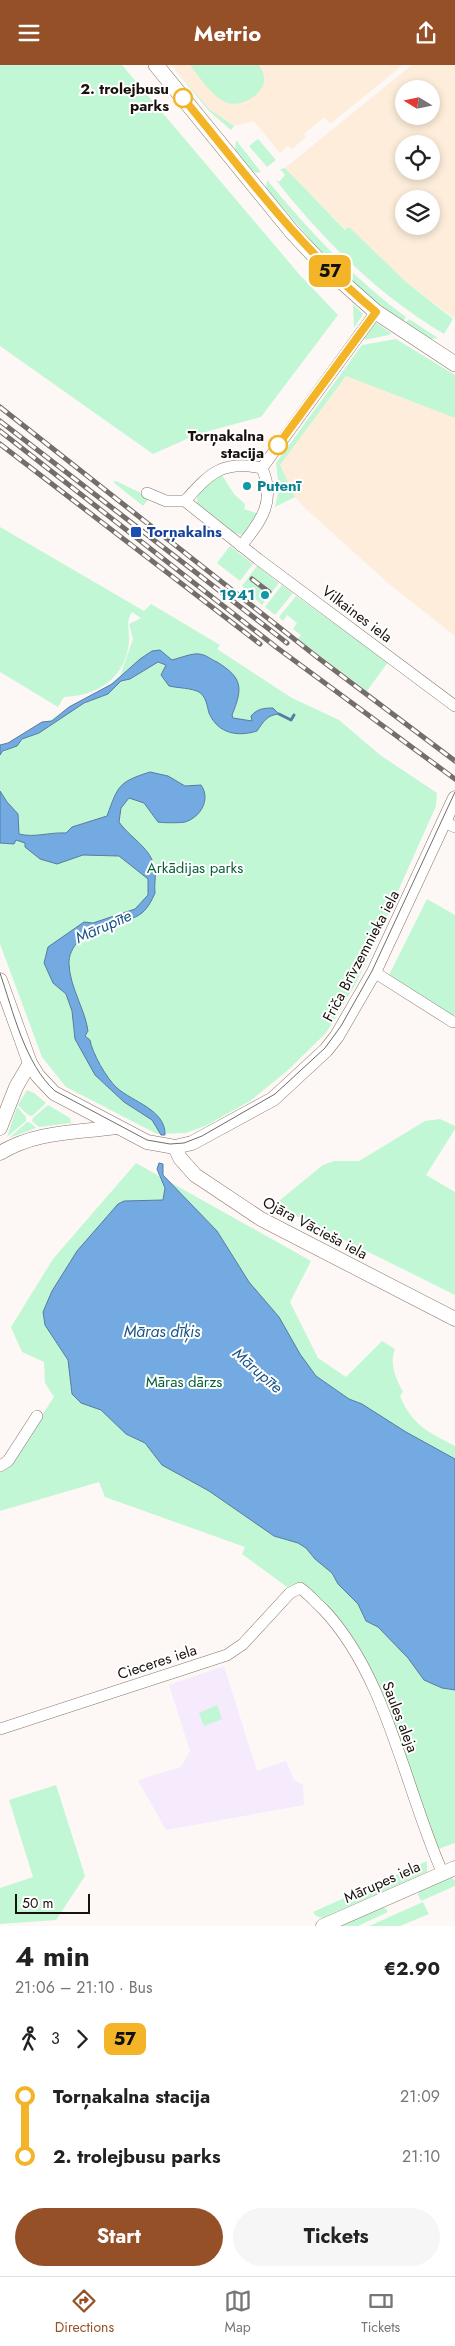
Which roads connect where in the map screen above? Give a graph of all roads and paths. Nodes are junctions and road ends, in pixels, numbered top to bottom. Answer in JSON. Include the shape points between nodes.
{"nodes":[{"id":1,"x":156,"y":65,"type":"edge"},
{"id":2,"x":376,"y":312,"type":"junction"},
{"id":3,"x":455,"y":364,"type":"edge"},
{"id":4,"x":262,"y":468,"type":"junction"},
{"id":5,"x":147,"y":493,"type":"dead end"},
{"id":6,"x":185,"y":501,"type":"junction"},
{"id":7,"x":241,"y":546,"type":"junction"},
{"id":8,"x":455,"y":706,"type":"edge"},
{"id":9,"x":455,"y":799,"type":"edge"},
{"id":10,"x":449,"y":822,"type":"edge"},
{"id":11,"x":374,"y":971,"type":"junction"},
{"id":12,"x":0,"y":980,"type":"edge"},
{"id":13,"x":452,"y":1023,"type":"dead end"},
{"id":14,"x":30,"y":1063,"type":"junction"},
{"id":15,"x":116,"y":1127,"type":"junction"},
{"id":16,"x":0,"y":1128,"type":"edge"},
{"id":17,"x":175,"y":1147,"type":"junction"},
{"id":18,"x":0,"y":1153,"type":"edge"},
{"id":19,"x":455,"y":1319,"type":"edge"},
{"id":20,"x":37,"y":1416,"type":"dead end"},
{"id":21,"x":0,"y":1466,"type":"edge"},
{"id":22,"x":300,"y":1588,"type":"joint"},
{"id":23,"x":0,"y":1729,"type":"edge"},
{"id":24,"x":449,"y":1871,"type":"edge"},
{"id":25,"x":323,"y":1926,"type":"edge"}],
"edges":[{"from":1,"to":2,"type":"main road","via":[[292,232],[323,265]]},
{"from":2,"to":3,"type":"main road"},
{"from":2,"to":4,"type":"street"},
{"from":4,"to":6,"type":"street","via":[[229,465],[215,471]]},
{"from":4,"to":7,"type":"street","via":[[267,480],[265,510]]},
{"from":5,"to":6,"type":"street","via":[[166,501]]},
{"from":6,"to":7,"type":"street","name":"Vilkaines iela"},
{"from":7,"to":8,"type":"street","name":"Vilkaines iela"},
{"from":9,"to":10,"type":"street","name":"Friča Brīvzemnieka iela"},
{"from":10,"to":11,"type":"street","name":"Friča Brīvzemnieka iela"},
{"from":11,"to":13,"type":"street"},
{"from":11,"to":17,"type":"street","name":"Friča Brīvzemnieka iela","via":[[326,1050],[273,1099],[207,1136]]},
{"from":12,"to":14,"type":"street"},
{"from":14,"to":15,"type":"street","via":[[54,1093]]},
{"from":14,"to":16,"type":"street","via":[[16,1087]]},
{"from":15,"to":17,"type":"street","name":"Friča Brīvzemnieka iela","via":[[153,1144]]},
{"from":15,"to":18,"type":"street","via":[[40,1136]]},
{"from":17,"to":19,"type":"street","name":"Ojāra Vācieša iela","via":[[195,1175],[261,1219]]},
{"from":20,"to":21,"type":"street","via":[[8,1461]]},
{"from":22,"to":23,"type":"street","name":"Cieceres iela","via":[[290,1593],[243,1644],[227,1655]]},
{"from":22,"to":24,"type":"street","name":"Saules aleja","via":[[330,1617],[361,1659]]},
{"from":24,"to":25,"type":"street","name":"Mārupes iela"}]}
